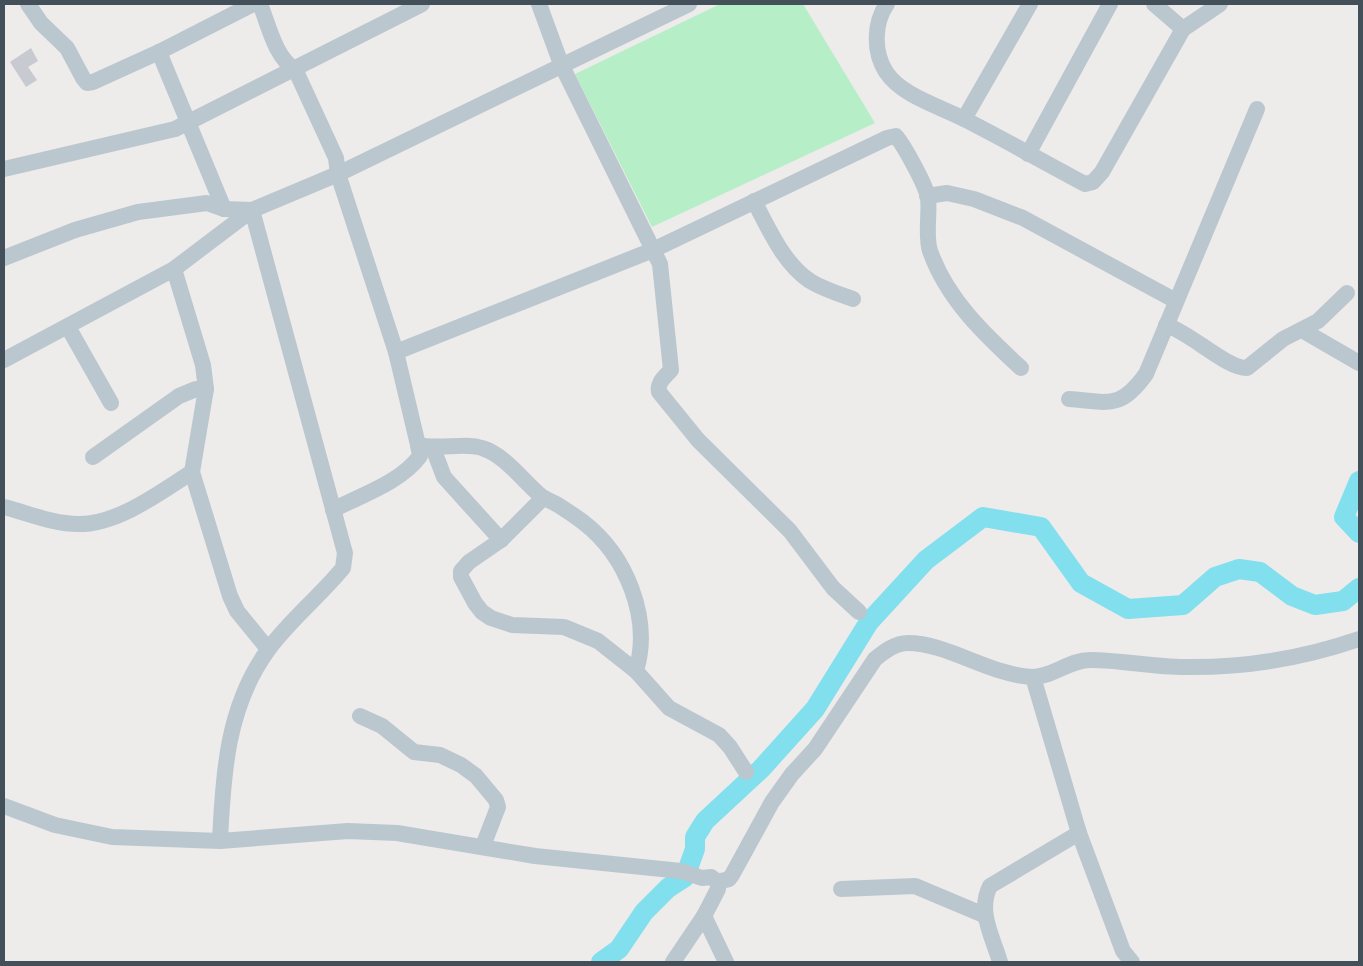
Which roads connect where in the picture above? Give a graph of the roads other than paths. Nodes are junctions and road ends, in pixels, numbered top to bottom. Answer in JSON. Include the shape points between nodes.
{"nodes":[{"id":1,"x":28,"y":4,"type":"edge"},
{"id":2,"x":253,"y":4,"type":"edge"},
{"id":3,"x":260,"y":4,"type":"edge"},
{"id":4,"x":422,"y":4,"type":"edge"},
{"id":5,"x":539,"y":4,"type":"edge"},
{"id":6,"x":689,"y":4,"type":"edge"},
{"id":7,"x":887,"y":4,"type":"edge"},
{"id":8,"x":1030,"y":4,"type":"edge"},
{"id":9,"x":1110,"y":4,"type":"edge"},
{"id":10,"x":1154,"y":4,"type":"edge"},
{"id":11,"x":1220,"y":4,"type":"edge"},
{"id":12,"x":1183,"y":29,"type":"junction"},
{"id":13,"x":160,"y":52,"type":"junction"},
{"id":14,"x":561,"y":64,"type":"junction"},
{"id":15,"x":294,"y":69,"type":"junction"},
{"id":16,"x":1258,"y":108,"type":"dead end"},
{"id":17,"x":964,"y":119,"type":"junction"},
{"id":18,"x":189,"y":122,"type":"junction"},
{"id":19,"x":1028,"y":154,"type":"junction"},
{"id":20,"x":4,"y":169,"type":"edge"},
{"id":21,"x":338,"y":174,"type":"junction"},
{"id":22,"x":928,"y":196,"type":"junction"},
{"id":23,"x":754,"y":201,"type":"junction"},
{"id":24,"x":224,"y":209,"type":"junction"},
{"id":25,"x":252,"y":210,"type":"junction"},
{"id":26,"x":653,"y":250,"type":"junction"},
{"id":27,"x":4,"y":258,"type":"edge"},
{"id":28,"x":174,"y":269,"type":"junction"},
{"id":29,"x":1347,"y":293,"type":"dead end"},
{"id":30,"x":854,"y":299,"type":"dead end"},
{"id":31,"x":1176,"y":302,"type":"junction"},
{"id":32,"x":1166,"y":325,"type":"junction"},
{"id":33,"x":68,"y":327,"type":"junction"},
{"id":34,"x":1302,"y":330,"type":"junction"},
{"id":35,"x":396,"y":352,"type":"junction"},
{"id":36,"x":4,"y":360,"type":"edge"},
{"id":37,"x":1359,"y":363,"type":"edge"},
{"id":38,"x":1021,"y":368,"type":"dead end"},
{"id":39,"x":206,"y":389,"type":"junction"},
{"id":40,"x":1069,"y":399,"type":"dead end"},
{"id":41,"x":111,"y":403,"type":"dead end"},
{"id":42,"x":426,"y":447,"type":"junction"},
{"id":43,"x":93,"y":457,"type":"dead end"},
{"id":44,"x":192,"y":472,"type":"junction"},
{"id":45,"x":543,"y":498,"type":"junction"},
{"id":46,"x":4,"y":507,"type":"edge"},
{"id":47,"x":332,"y":510,"type":"junction"},
{"id":48,"x":501,"y":540,"type":"junction"},
{"id":49,"x":859,"y":612,"type":"dead end"},
{"id":50,"x":1359,"y":639,"type":"edge"},
{"id":51,"x":268,"y":649,"type":"junction"},
{"id":52,"x":636,"y":671,"type":"junction"},
{"id":53,"x":1034,"y":677,"type":"junction"},
{"id":54,"x":360,"y":716,"type":"dead end"},
{"id":55,"x":746,"y":772,"type":"dead end"},
{"id":56,"x":4,"y":806,"type":"edge"},
{"id":57,"x":1079,"y":833,"type":"junction"},
{"id":58,"x":220,"y":841,"type":"junction"},
{"id":59,"x":484,"y":846,"type":"junction"},
{"id":60,"x":718,"y":882,"type":"junction"},
{"id":61,"x":841,"y":888,"type":"dead end"},
{"id":62,"x":984,"y":915,"type":"junction"},
{"id":63,"x":704,"y":916,"type":"junction"},
{"id":64,"x":673,"y":962,"type":"edge"},
{"id":65,"x":726,"y":962,"type":"edge"},
{"id":66,"x":1000,"y":962,"type":"edge"},
{"id":67,"x":1132,"y":962,"type":"edge"}],
"edges":[{"from":1,"to":13,"type":"street","via":[[41,23],[67,48],[87,83]]},
{"from":2,"to":13,"type":"street"},
{"from":3,"to":15,"type":"street","via":[[280,53]]},
{"from":4,"to":15,"type":"street"},
{"from":5,"to":14,"type":"street"},
{"from":6,"to":14,"type":"street"},
{"from":7,"to":17,"type":"street","via":[[880,13],[876,32],[886,72],[903,89]]},
{"from":8,"to":17,"type":"street"},
{"from":9,"to":19,"type":"street"},
{"from":10,"to":12,"type":"street"},
{"from":11,"to":12,"type":"street"},
{"from":12,"to":19,"type":"street","via":[[1102,172],[1093,182],[1085,184]]},
{"from":13,"to":18,"type":"street"},
{"from":14,"to":21,"type":"street"},
{"from":14,"to":26,"type":"street"},
{"from":15,"to":18,"type":"street"},
{"from":15,"to":21,"type":"street","via":[[336,158]]},
{"from":16,"to":31,"type":"street"},
{"from":17,"to":19,"type":"street"},
{"from":18,"to":20,"type":"street","via":[[159,134]]},
{"from":18,"to":24,"type":"street"},
{"from":21,"to":25,"type":"street"},
{"from":21,"to":35,"type":"street"},
{"from":22,"to":23,"type":"street","via":[[896,136]]},
{"from":22,"to":31,"type":"street","via":[[947,193],[974,199],[1023,218]]},
{"from":22,"to":38,"type":"street","via":[[929,249],[946,286],[982,333]]},
{"from":23,"to":26,"type":"street"},
{"from":23,"to":30,"type":"street","via":[[799,273],[812,282]]},
{"from":24,"to":25,"type":"street"},
{"from":24,"to":27,"type":"street","via":[[207,202],[138,212],[75,230]]},
{"from":25,"to":28,"type":"street"},
{"from":25,"to":47,"type":"street"},
{"from":26,"to":35,"type":"street"},
{"from":26,"to":49,"type":"street","via":[[661,271],[671,370],[661,380],[659,392],[708,450],[790,531],[833,588]]},
{"from":28,"to":33,"type":"street"},
{"from":28,"to":39,"type":"street","via":[[204,365]]},
{"from":29,"to":34,"type":"street","via":[[1318,321]]},
{"from":31,"to":32,"type":"street"},
{"from":32,"to":34,"type":"street","via":[[1184,332],[1242,368],[1251,366],[1272,346]]},
{"from":32,"to":40,"type":"street","via":[[1146,374],[1135,390],[1109,403]]},
{"from":33,"to":36,"type":"street"},
{"from":33,"to":41,"type":"street"},
{"from":34,"to":37,"type":"street"},
{"from":35,"to":42,"type":"street"},
{"from":39,"to":43,"type":"street","via":[[178,396]]},
{"from":39,"to":44,"type":"street"},
{"from":42,"to":45,"type":"street","via":[[484,448]]},
{"from":42,"to":47,"type":"street","via":[[406,471]]},
{"from":42,"to":48,"type":"street","via":[[444,477]]},
{"from":44,"to":46,"type":"street","via":[[145,502],[110,518],[79,524],[44,519]]},
{"from":44,"to":51,"type":"street","via":[[230,596],[237,611]]},
{"from":45,"to":48,"type":"street"},
{"from":45,"to":52,"type":"street","via":[[557,504],[606,544],[626,577],[637,605],[642,636]]},
{"from":47,"to":51,"type":"street","via":[[345,553],[343,568]]},
{"from":48,"to":52,"type":"street","via":[[461,571],[461,577],[482,612],[512,625],[564,627],[598,641]]},
{"from":50,"to":53,"type":"street","via":[[1301,656],[1232,664],[1170,667],[1088,660],[1069,663],[1050,674]]},
{"from":51,"to":58,"type":"street","via":[[249,680],[231,733],[223,775]]},
{"from":52,"to":55,"type":"street","via":[[669,708],[719,735]]},
{"from":53,"to":57,"type":"street"},
{"from":53,"to":60,"type":"street","via":[[1002,672],[933,648],[908,643],[889,648],[875,659],[815,749],[777,795],[732,875]]},
{"from":54,"to":59,"type":"street","via":[[382,726],[414,752],[440,755],[476,776],[498,807]]},
{"from":56,"to":58,"type":"street","via":[[55,824],[112,837]]},
{"from":57,"to":62,"type":"street","via":[[990,886],[985,896]]},
{"from":57,"to":67,"type":"street","via":[[1124,951]]},
{"from":58,"to":59,"type":"street","via":[[348,831],[397,833]]},
{"from":59,"to":60,"type":"street","via":[[535,856],[687,873],[711,877]]},
{"from":60,"to":63,"type":"street","via":[[718,889]]},
{"from":61,"to":62,"type":"street","via":[[915,886]]},
{"from":62,"to":66,"type":"street"},
{"from":63,"to":64,"type":"street"},
{"from":63,"to":65,"type":"street"}]}
